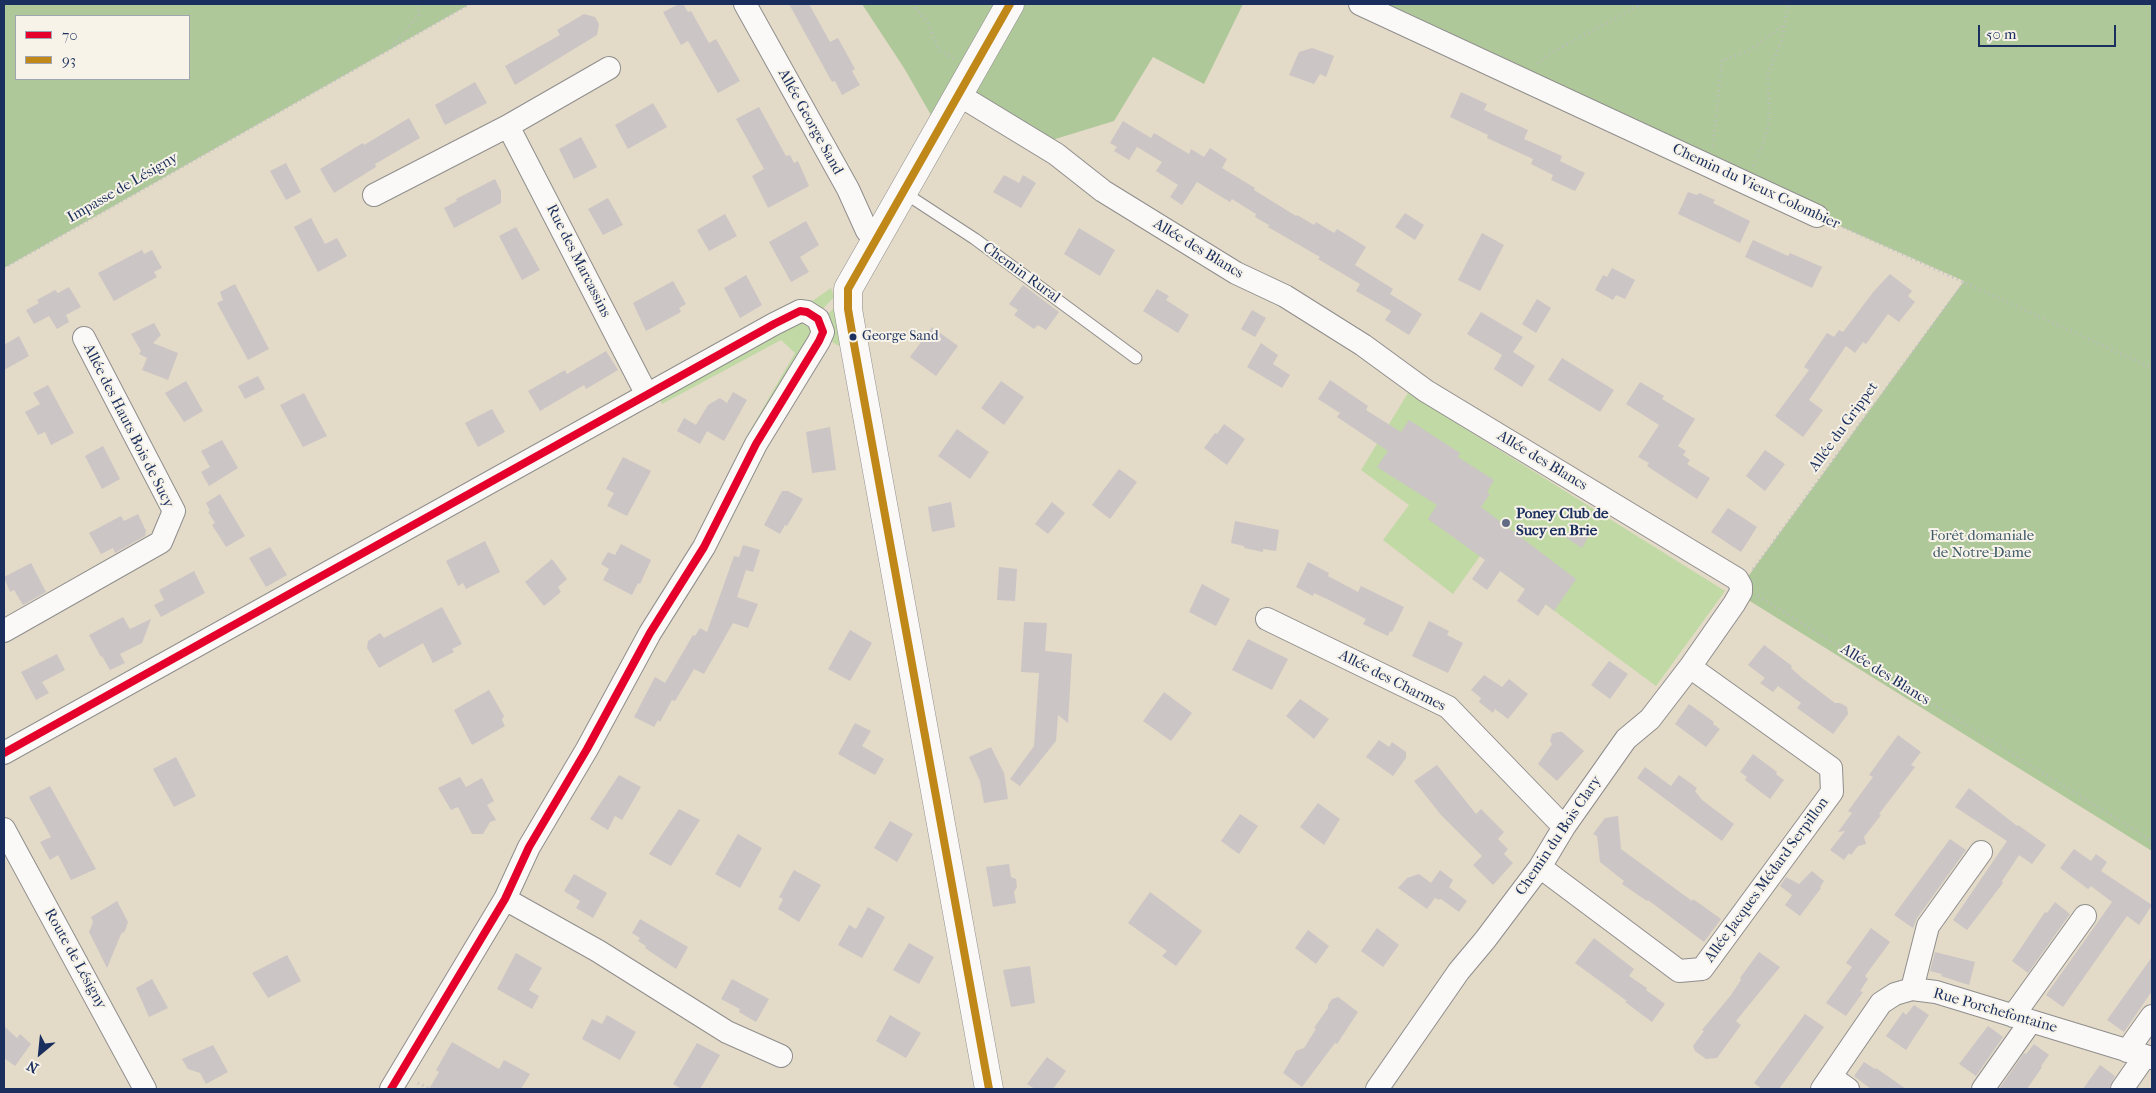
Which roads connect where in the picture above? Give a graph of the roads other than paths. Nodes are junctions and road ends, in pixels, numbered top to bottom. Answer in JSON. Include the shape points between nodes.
{"nodes":[{"id":1,"x":745,"y":4,"type":"edge"},
{"id":2,"x":1010,"y":4,"type":"edge"},
{"id":3,"x":1360,"y":4,"type":"edge"},
{"id":4,"x":609,"y":68,"type":"dead end"},
{"id":5,"x":956,"y":100,"type":"junction"},
{"id":6,"x":508,"y":126,"type":"junction"},
{"id":7,"x":903,"y":192,"type":"junction"},
{"id":8,"x":374,"y":195,"type":"dead end"},
{"id":9,"x":1817,"y":216,"type":"road end"},
{"id":10,"x":878,"y":236,"type":"junction"},
{"id":11,"x":84,"y":338,"type":"dead end"},
{"id":12,"x":1136,"y":358,"type":"dead end"},
{"id":13,"x":647,"y":395,"type":"junction"},
{"id":14,"x":1741,"y":586,"type":"joint"},
{"id":15,"x":1267,"y":619,"type":"dead end"},
{"id":16,"x":4,"y":631,"type":"edge"},
{"id":17,"x":1690,"y":667,"type":"junction"},
{"id":18,"x":4,"y":753,"type":"edge"},
{"id":19,"x":1564,"y":827,"type":"junction"},
{"id":20,"x":4,"y":829,"type":"edge"},
{"id":21,"x":1981,"y":852,"type":"dead end"},
{"id":22,"x":1540,"y":867,"type":"junction"},
{"id":23,"x":505,"y":899,"type":"junction"},
{"id":24,"x":2084,"y":916,"type":"dead end"},
{"id":25,"x":1912,"y":989,"type":"junction"},
{"id":26,"x":2152,"y":1016,"type":"edge"},
{"id":27,"x":2022,"y":1018,"type":"junction"},
{"id":28,"x":2142,"y":1055,"type":"edge"},
{"id":29,"x":781,"y":1056,"type":"dead end"},
{"id":30,"x":1833,"y":1085,"type":"edge"},
{"id":31,"x":145,"y":1089,"type":"edge"},
{"id":32,"x":391,"y":1089,"type":"edge"},
{"id":33,"x":989,"y":1089,"type":"edge"},
{"id":34,"x":1377,"y":1089,"type":"edge"},
{"id":35,"x":1983,"y":1089,"type":"edge"},
{"id":36,"x":2122,"y":1089,"type":"edge"}],
"edges":[{"from":1,"to":10,"type":"street","name":"Allée George Sand","via":[[848,189],[866,230]]},
{"from":2,"to":5,"type":"street"},
{"from":3,"to":9,"type":"street","name":"Chemin du Vieux Colombier"},
{"from":4,"to":6,"type":"street"},
{"from":5,"to":7,"type":"street"},
{"from":5,"to":14,"type":"street","name":"Allée des Blancs","via":[[1056,154],[1104,191],[1236,273],[1285,296],[1426,391],[1737,579]]},
{"from":6,"to":8,"type":"street"},
{"from":6,"to":13,"type":"street","name":"Rue des Marcassins"},
{"from":7,"to":10,"type":"street"},
{"from":7,"to":12,"type":"lane","name":"Chemin Rural","via":[[975,239]]},
{"from":10,"to":33,"type":"street","via":[[848,289],[848,309]]},
{"from":11,"to":16,"type":"street","name":"Allée des Hauts Bois de Sucy","via":[[174,511],[161,542]]},
{"from":13,"to":18,"type":"street"},
{"from":13,"to":23,"type":"street","via":[[800,311],[818,319],[823,332],[819,341],[756,444],[704,547],[650,633],[587,749],[528,847]]},
{"from":14,"to":17,"type":"street","name":"Chemin du Bois Clary","via":[[1734,604]]},
{"from":15,"to":19,"type":"street","name":"Allée des Charmes","via":[[1448,707]]},
{"from":17,"to":19,"type":"street","name":"Chemin du Bois Clary","via":[[1650,719],[1626,739]]},
{"from":17,"to":22,"type":"street","name":"Allée Jacques Médard Serpillon","via":[[1831,768],[1832,792],[1702,969],[1679,971]]},
{"from":19,"to":22,"type":"street","name":"Chemin du Bois Clary"},
{"from":20,"to":31,"type":"street","name":"Route de Lésigny"},
{"from":21,"to":25,"type":"street","via":[[1928,926]]},
{"from":22,"to":34,"type":"street","name":"Chemin du Bois Clary","via":[[1459,971]]},
{"from":23,"to":29,"type":"street","via":[[598,951],[728,1032]]},
{"from":23,"to":32,"type":"street"},
{"from":24,"to":27,"type":"street"},
{"from":25,"to":27,"type":"street","name":"Rue Porchefontaine","via":[[1936,992]]},
{"from":25,"to":30,"type":"street","name":"Rue Porchefontaine","via":[[1881,1003]]},
{"from":26,"to":28,"type":"street"},
{"from":27,"to":28,"type":"street","name":"Rue Porchefontaine"},
{"from":27,"to":35,"type":"street"},
{"from":28,"to":36,"type":"street"}]}
